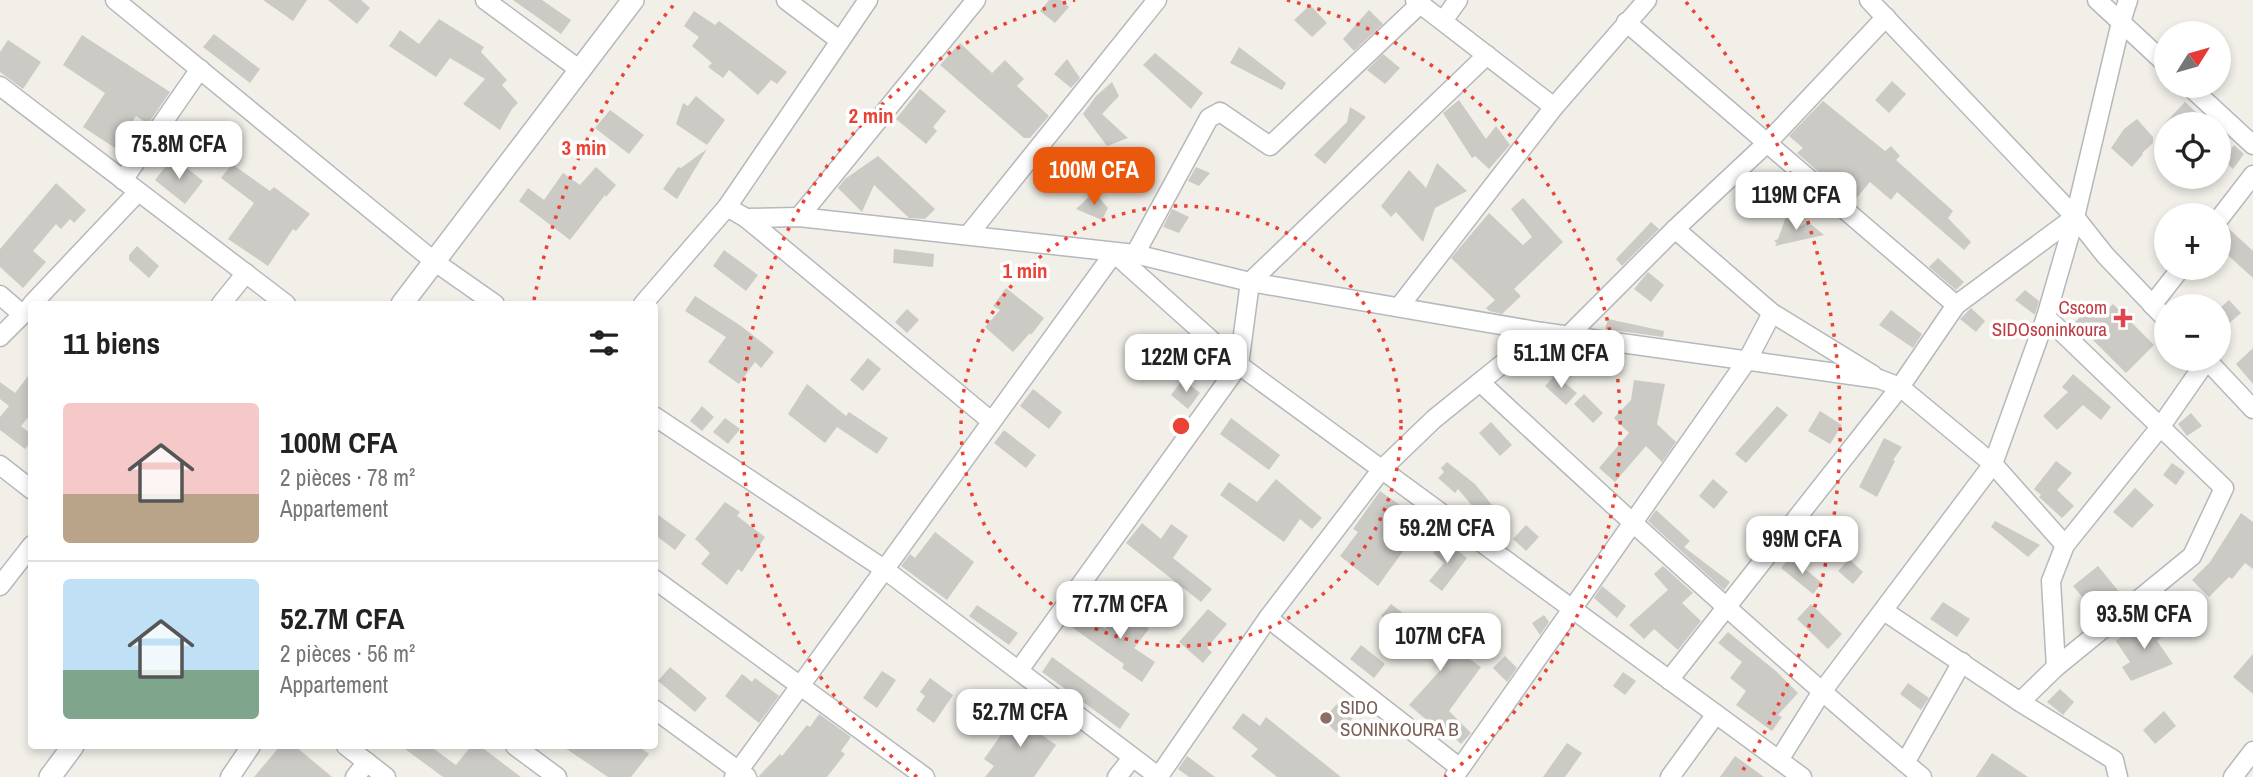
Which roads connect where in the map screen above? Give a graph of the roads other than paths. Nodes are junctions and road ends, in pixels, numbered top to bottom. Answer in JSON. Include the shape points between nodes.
{"nodes":[{"id":1,"x":115,"y":0,"type":"edge"},
{"id":2,"x":146,"y":0,"type":"edge"},
{"id":3,"x":485,"y":0,"type":"edge"},
{"id":4,"x":633,"y":0,"type":"edge"},
{"id":5,"x":786,"y":0,"type":"edge"},
{"id":6,"x":868,"y":0,"type":"edge"},
{"id":7,"x":976,"y":0,"type":"edge"},
{"id":8,"x":1157,"y":0,"type":"edge"},
{"id":9,"x":1458,"y":0,"type":"edge"},
{"id":10,"x":1647,"y":0,"type":"edge"},
{"id":11,"x":1869,"y":0,"type":"edge"},
{"id":12,"x":2098,"y":0,"type":"edge"},
{"id":13,"x":2128,"y":0,"type":"edge"},
{"id":14,"x":1418,"y":2,"type":"edge"},
{"id":15,"x":135,"y":15,"type":"junction"},
{"id":16,"x":1886,"y":16,"type":"junction"},
{"id":17,"x":1443,"y":22,"type":"junction"},
{"id":18,"x":1626,"y":22,"type":"junction"},
{"id":19,"x":2121,"y":22,"type":"junction"},
{"id":20,"x":839,"y":40,"type":"junction"},
{"id":21,"x":2154,"y":53,"type":"edge"},
{"id":22,"x":1488,"y":55,"type":"junction"},
{"id":23,"x":200,"y":69,"type":"junction"},
{"id":24,"x":580,"y":70,"type":"junction"},
{"id":25,"x":0,"y":86,"type":"edge"},
{"id":26,"x":2202,"y":98,"type":"edge"},
{"id":27,"x":1554,"y":107,"type":"junction"},
{"id":28,"x":1767,"y":143,"type":"junction"},
{"id":29,"x":2253,"y":145,"type":"edge"},
{"id":30,"x":2253,"y":174,"type":"edge"},
{"id":31,"x":123,"y":180,"type":"junction"},
{"id":32,"x":138,"y":191,"type":"junction"},
{"id":33,"x":2231,"y":203,"type":"edge"},
{"id":34,"x":727,"y":206,"type":"junction"},
{"id":35,"x":799,"y":217,"type":"junction"},
{"id":36,"x":2076,"y":217,"type":"junction"},
{"id":37,"x":746,"y":218,"type":"junction"},
{"id":38,"x":1675,"y":229,"type":"junction"},
{"id":39,"x":969,"y":234,"type":"junction"},
{"id":40,"x":1114,"y":253,"type":"junction"},
{"id":41,"x":1135,"y":254,"type":"junction"},
{"id":42,"x":435,"y":262,"type":"junction"},
{"id":43,"x":246,"y":273,"type":"junction"},
{"id":44,"x":2172,"y":280,"type":"edge"},
{"id":45,"x":1250,"y":282,"type":"junction"},
{"id":46,"x":0,"y":295,"type":"edge"},
{"id":47,"x":36,"y":301,"type":"edge"},
{"id":48,"x":223,"y":301,"type":"edge"},
{"id":49,"x":282,"y":301,"type":"edge"},
{"id":50,"x":404,"y":301,"type":"edge"},
{"id":51,"x":491,"y":301,"type":"edge"},
{"id":52,"x":646,"y":301,"type":"edge"},
{"id":53,"x":1956,"y":305,"type":"junction"},
{"id":54,"x":2152,"y":305,"type":"joint"},
{"id":55,"x":1399,"y":307,"type":"junction"},
{"id":56,"x":28,"y":308,"type":"edge"},
{"id":57,"x":28,"y":309,"type":"edge"},
{"id":58,"x":1772,"y":313,"type":"junction"},
{"id":59,"x":2046,"y":317,"type":"junction"},
{"id":60,"x":1542,"y":332,"type":"junction"},
{"id":61,"x":1567,"y":336,"type":"junction"},
{"id":62,"x":0,"y":337,"type":"edge"},
{"id":63,"x":1748,"y":359,"type":"junction"},
{"id":64,"x":1239,"y":365,"type":"junction"},
{"id":65,"x":2198,"y":371,"type":"edge"},
{"id":66,"x":2218,"y":371,"type":"edge"},
{"id":67,"x":1879,"y":379,"type":"junction"},
{"id":68,"x":1480,"y":382,"type":"junction"},
{"id":69,"x":1900,"y":387,"type":"junction"},
{"id":70,"x":2252,"y":406,"type":"edge"},
{"id":71,"x":658,"y":419,"type":"edge"},
{"id":72,"x":991,"y":421,"type":"junction"},
{"id":73,"x":2161,"y":426,"type":"junction"},
{"id":74,"x":1993,"y":464,"type":"junction"},
{"id":75,"x":0,"y":466,"type":"edge"},
{"id":76,"x":1381,"y":470,"type":"junction"},
{"id":77,"x":28,"y":487,"type":"edge"},
{"id":78,"x":1632,"y":524,"type":"junction"},
{"id":79,"x":2065,"y":545,"type":"junction"},
{"id":80,"x":28,"y":550,"type":"edge"},
{"id":81,"x":884,"y":569,"type":"junction"},
{"id":82,"x":658,"y":582,"type":"edge"},
{"id":83,"x":0,"y":586,"type":"edge"},
{"id":84,"x":1728,"y":607,"type":"junction"},
{"id":85,"x":1573,"y":609,"type":"junction"},
{"id":86,"x":1884,"y":611,"type":"junction"},
{"id":87,"x":1268,"y":618,"type":"junction"},
{"id":88,"x":1962,"y":662,"type":"junction"},
{"id":89,"x":2056,"y":667,"type":"junction"},
{"id":90,"x":1019,"y":670,"type":"junction"},
{"id":91,"x":1670,"y":680,"type":"junction"},
{"id":92,"x":800,"y":685,"type":"junction"},
{"id":93,"x":1821,"y":693,"type":"junction"},
{"id":94,"x":2020,"y":702,"type":"junction"},
{"id":95,"x":658,"y":712,"type":"edge"},
{"id":96,"x":1716,"y":714,"type":"junction"},
{"id":97,"x":71,"y":749,"type":"edge"},
{"id":98,"x":249,"y":749,"type":"edge"},
{"id":99,"x":350,"y":749,"type":"edge"},
{"id":100,"x":519,"y":749,"type":"edge"},
{"id":101,"x":2253,"y":751,"type":"edge"},
{"id":102,"x":1132,"y":758,"type":"junction"},
{"id":103,"x":1779,"y":760,"type":"junction"},
{"id":104,"x":367,"y":762,"type":"junction"},
{"id":105,"x":1905,"y":763,"type":"junction"},
{"id":106,"x":1457,"y":772,"type":"edge"},
{"id":107,"x":740,"y":775,"type":"edge"},
{"id":108,"x":50,"y":777,"type":"edge"},
{"id":109,"x":230,"y":777,"type":"edge"},
{"id":110,"x":355,"y":777,"type":"edge"},
{"id":111,"x":386,"y":777,"type":"edge"},
{"id":112,"x":557,"y":777,"type":"edge"},
{"id":113,"x":925,"y":777,"type":"edge"},
{"id":114,"x":1117,"y":777,"type":"edge"},
{"id":115,"x":1159,"y":777,"type":"edge"},
{"id":116,"x":1670,"y":777,"type":"edge"},
{"id":117,"x":1802,"y":777,"type":"edge"},
{"id":118,"x":1922,"y":777,"type":"edge"},
{"id":119,"x":2118,"y":777,"type":"edge"},
{"id":120,"x":2232,"y":777,"type":"edge"}],
"edges":[{"from":1,"to":15,"type":"street"},
{"from":2,"to":15,"type":"street"},
{"from":3,"to":24,"type":"street"},
{"from":4,"to":24,"type":"street"},
{"from":5,"to":20,"type":"street"},
{"from":6,"to":20,"type":"street"},
{"from":7,"to":35,"type":"street"},
{"from":8,"to":39,"type":"street"},
{"from":9,"to":17,"type":"street"},
{"from":10,"to":18,"type":"street"},
{"from":11,"to":16,"type":"street"},
{"from":12,"to":19,"type":"street"},
{"from":13,"to":19,"type":"street"},
{"from":14,"to":17,"type":"street"},
{"from":14,"to":41,"type":"street","via":[[1270,146],[1220,112],[1209,118]]},
{"from":15,"to":23,"type":"street"},
{"from":16,"to":28,"type":"street"},
{"from":16,"to":36,"type":"street"},
{"from":17,"to":22,"type":"street"},
{"from":18,"to":27,"type":"street"},
{"from":18,"to":28,"type":"street"},
{"from":19,"to":21,"type":"street"},
{"from":19,"to":36,"type":"street"},
{"from":20,"to":34,"type":"street"},
{"from":22,"to":27,"type":"street"},
{"from":22,"to":45,"type":"street"},
{"from":23,"to":31,"type":"street"},
{"from":23,"to":42,"type":"street"},
{"from":24,"to":42,"type":"street"},
{"from":25,"to":31,"type":"street"},
{"from":26,"to":29,"type":"street"},
{"from":27,"to":55,"type":"street"},
{"from":28,"to":38,"type":"street"},
{"from":28,"to":53,"type":"street"},
{"from":30,"to":33,"type":"street"},
{"from":31,"to":32,"type":"street"},
{"from":32,"to":43,"type":"street"},
{"from":32,"to":47,"type":"street"},
{"from":34,"to":37,"type":"street"},
{"from":34,"to":52,"type":"street"},
{"from":35,"to":37,"type":"street"},
{"from":35,"to":39,"type":"street"},
{"from":36,"to":53,"type":"street"},
{"from":36,"to":54,"type":"street"},
{"from":36,"to":59,"type":"street"},
{"from":37,"to":72,"type":"street"},
{"from":38,"to":58,"type":"street"},
{"from":38,"to":61,"type":"street"},
{"from":39,"to":40,"type":"street"},
{"from":40,"to":41,"type":"street"},
{"from":40,"to":64,"type":"street"},
{"from":40,"to":72,"type":"street"},
{"from":41,"to":45,"type":"street"},
{"from":42,"to":50,"type":"street"},
{"from":42,"to":51,"type":"street"},
{"from":43,"to":48,"type":"street"},
{"from":43,"to":49,"type":"street"},
{"from":44,"to":54,"type":"street"},
{"from":45,"to":55,"type":"street"},
{"from":45,"to":64,"type":"street"},
{"from":46,"to":56,"type":"street"},
{"from":53,"to":69,"type":"street"},
{"from":55,"to":60,"type":"street"},
{"from":57,"to":62,"type":"street"},
{"from":58,"to":63,"type":"street"},
{"from":58,"to":67,"type":"street"},
{"from":59,"to":73,"type":"street"},
{"from":59,"to":74,"type":"street"},
{"from":60,"to":61,"type":"street"},
{"from":60,"to":68,"type":"street"},
{"from":61,"to":63,"type":"street"},
{"from":63,"to":67,"type":"street"},
{"from":63,"to":78,"type":"street"},
{"from":64,"to":76,"type":"street"},
{"from":64,"to":90,"type":"street"},
{"from":65,"to":73,"type":"street"},
{"from":66,"to":70,"type":"street"},
{"from":67,"to":69,"type":"street"},
{"from":68,"to":76,"type":"street"},
{"from":68,"to":78,"type":"street"},
{"from":69,"to":74,"type":"street"},
{"from":69,"to":84,"type":"street"},
{"from":71,"to":81,"type":"street"},
{"from":72,"to":81,"type":"street"},
{"from":73,"to":79,"type":"street"},
{"from":73,"to":89,"type":"street","via":[[2224,488],[2192,556]]},
{"from":74,"to":79,"type":"street"},
{"from":74,"to":86,"type":"street"},
{"from":75,"to":77,"type":"street"},
{"from":76,"to":85,"type":"street"},
{"from":76,"to":87,"type":"street"},
{"from":78,"to":84,"type":"street"},
{"from":78,"to":85,"type":"street"},
{"from":79,"to":89,"type":"street","via":[[2051,581]]},
{"from":80,"to":83,"type":"street"},
{"from":81,"to":90,"type":"street"},
{"from":81,"to":92,"type":"street"},
{"from":82,"to":92,"type":"street"},
{"from":84,"to":91,"type":"street"},
{"from":84,"to":93,"type":"street"},
{"from":85,"to":91,"type":"street"},
{"from":85,"to":106,"type":"street"},
{"from":86,"to":88,"type":"street"},
{"from":86,"to":93,"type":"street"},
{"from":87,"to":106,"type":"street"},
{"from":87,"to":115,"type":"street"},
{"from":88,"to":94,"type":"street"},
{"from":88,"to":105,"type":"street"},
{"from":89,"to":94,"type":"street"},
{"from":90,"to":102,"type":"street"},
{"from":91,"to":96,"type":"street"},
{"from":92,"to":107,"type":"street"},
{"from":92,"to":113,"type":"street"},
{"from":93,"to":103,"type":"street"},
{"from":93,"to":105,"type":"street"},
{"from":94,"to":119,"type":"street","via":[[2114,760]]},
{"from":95,"to":107,"type":"street"},
{"from":96,"to":103,"type":"street"},
{"from":96,"to":116,"type":"street"},
{"from":97,"to":108,"type":"street"},
{"from":98,"to":109,"type":"street"},
{"from":99,"to":104,"type":"street"},
{"from":100,"to":112,"type":"street"},
{"from":101,"to":120,"type":"street"},
{"from":102,"to":114,"type":"street"},
{"from":102,"to":115,"type":"street"},
{"from":103,"to":117,"type":"street"},
{"from":104,"to":110,"type":"street"},
{"from":104,"to":111,"type":"street"},
{"from":105,"to":118,"type":"street"}]}
